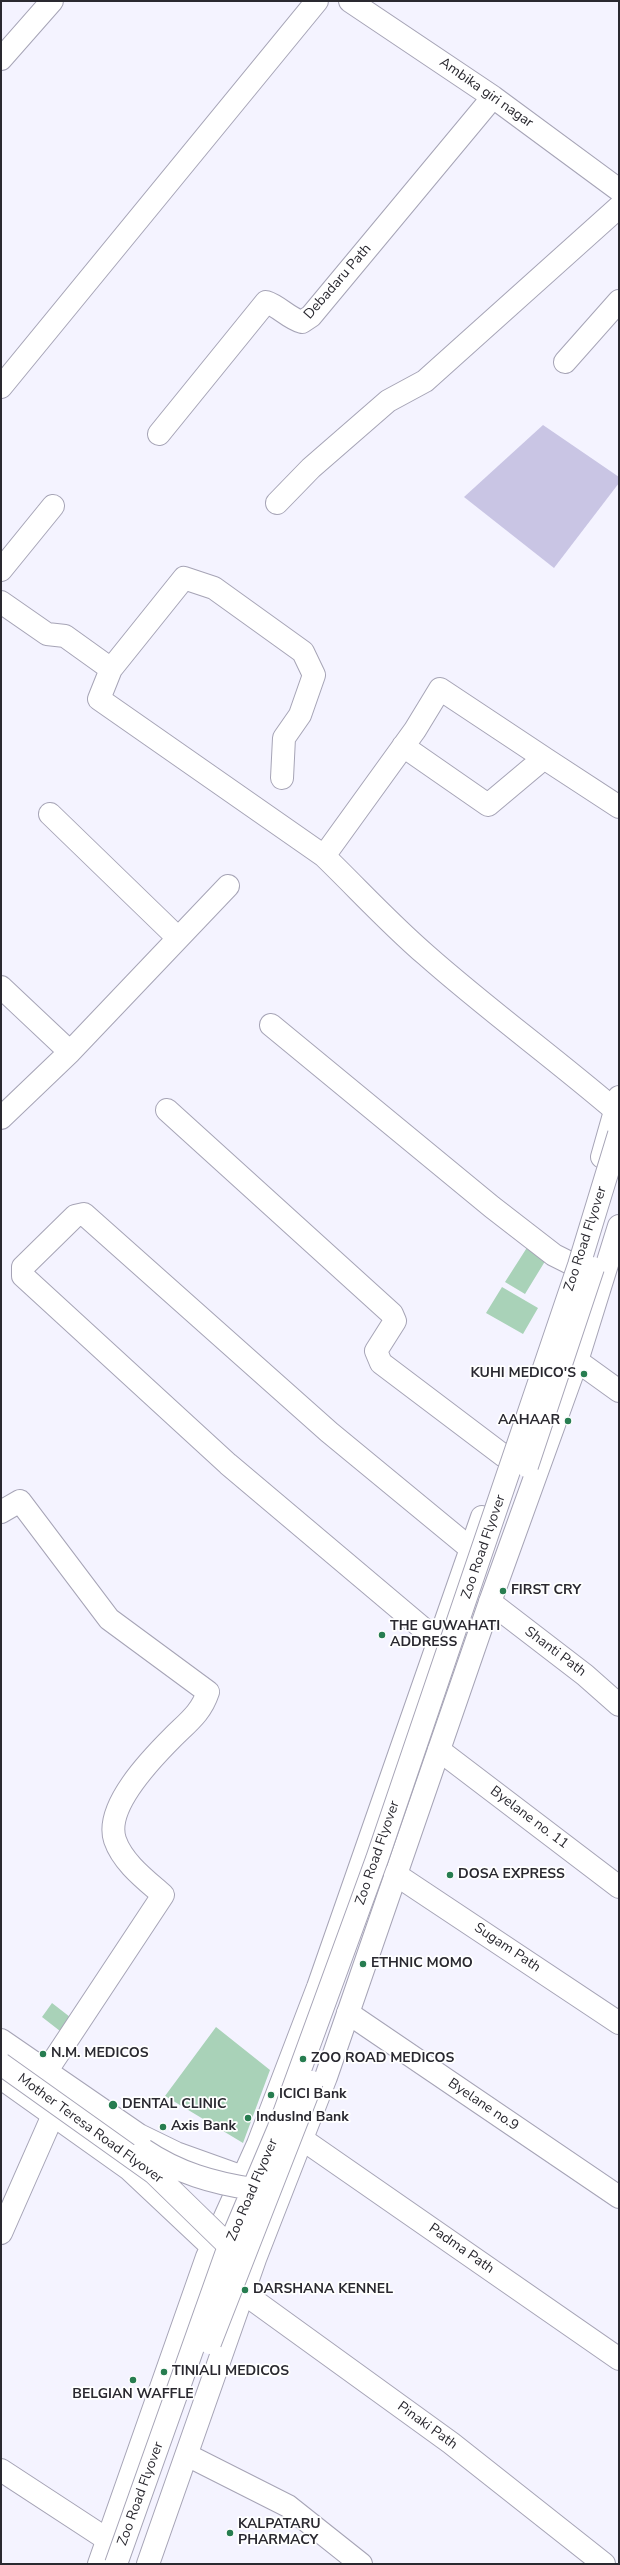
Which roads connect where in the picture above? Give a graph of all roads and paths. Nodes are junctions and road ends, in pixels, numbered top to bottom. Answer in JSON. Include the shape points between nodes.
{"nodes":[{"id":1,"x":52,"y":1,"type":"edge"},
{"id":2,"x":317,"y":1,"type":"edge"},
{"id":3,"x":358,"y":3,"type":"edge"},
{"id":4,"x":1,"y":59,"type":"edge"},
{"id":5,"x":493,"y":97,"type":"junction"},
{"id":6,"x":619,"y":190,"type":"edge"},
{"id":7,"x":619,"y":207,"type":"edge"},
{"id":8,"x":619,"y":301,"type":"edge"},
{"id":9,"x":565,"y":362,"type":"dead end"},
{"id":10,"x":1,"y":387,"type":"edge"},
{"id":11,"x":159,"y":434,"type":"dead end"},
{"id":12,"x":277,"y":503,"type":"dead end"},
{"id":13,"x":53,"y":506,"type":"dead end"},
{"id":14,"x":1,"y":570,"type":"edge"},
{"id":15,"x":1,"y":602,"type":"edge"},
{"id":16,"x":111,"y":668,"type":"junction"},
{"id":17,"x":403,"y":746,"type":"junction"},
{"id":18,"x":544,"y":758,"type":"junction"},
{"id":19,"x":282,"y":778,"type":"dead end"},
{"id":20,"x":619,"y":807,"type":"edge"},
{"id":21,"x":50,"y":814,"type":"dead end"},
{"id":22,"x":324,"y":856,"type":"junction"},
{"id":23,"x":228,"y":886,"type":"dead end"},
{"id":24,"x":178,"y":938,"type":"junction"},
{"id":25,"x":1,"y":987,"type":"edge"},
{"id":26,"x":271,"y":1025,"type":"dead end"},
{"id":27,"x":70,"y":1052,"type":"junction"},
{"id":28,"x":617,"y":1103,"type":"edge"},
{"id":29,"x":167,"y":1110,"type":"dead end"},
{"id":30,"x":1,"y":1118,"type":"edge"},
{"id":31,"x":619,"y":1134,"type":"edge"},
{"id":32,"x":619,"y":1184,"type":"edge"},
{"id":33,"x":619,"y":1226,"type":"edge"},
{"id":34,"x":570,"y":1263,"type":"junction"},
{"id":35,"x":545,"y":1337,"type":"junction"},
{"id":36,"x":577,"y":1361,"type":"junction"},
{"id":37,"x":619,"y":1391,"type":"edge"},
{"id":38,"x":504,"y":1456,"type":"junction"},
{"id":39,"x":1,"y":1512,"type":"edge"},
{"id":40,"x":471,"y":1549,"type":"junction"},
{"id":41,"x":490,"y":1602,"type":"junction"},
{"id":42,"x":439,"y":1642,"type":"junction"},
{"id":43,"x":619,"y":1705,"type":"edge"},
{"id":44,"x":439,"y":1750,"type":"junction"},
{"id":45,"x":395,"y":1874,"type":"junction"},
{"id":46,"x":619,"y":1887,"type":"edge"},
{"id":47,"x":348,"y":2013,"type":"junction"},
{"id":48,"x":619,"y":2023,"type":"edge"},
{"id":49,"x":1,"y":2040,"type":"edge"},
{"id":50,"x":1,"y":2053,"type":"edge"},
{"id":51,"x":1,"y":2064,"type":"edge"},
{"id":52,"x":46,"y":2072,"type":"junction"},
{"id":53,"x":1,"y":2078,"type":"edge"},
{"id":54,"x":53,"y":2115,"type":"junction"},
{"id":55,"x":302,"y":2139,"type":"junction"},
{"id":56,"x":248,"y":2183,"type":"junction"},
{"id":57,"x":283,"y":2190,"type":"junction"},
{"id":58,"x":619,"y":2197,"type":"edge"},
{"id":59,"x":1,"y":2233,"type":"edge"},
{"id":60,"x":220,"y":2246,"type":"junction"},
{"id":61,"x":255,"y":2259,"type":"junction"},
{"id":62,"x":245,"y":2294,"type":"junction"},
{"id":63,"x":619,"y":2359,"type":"edge"},
{"id":64,"x":187,"y":2455,"type":"junction"},
{"id":65,"x":1,"y":2470,"type":"edge"},
{"id":66,"x":108,"y":2540,"type":"junction"},
{"id":67,"x":99,"y":2564,"type":"edge"},
{"id":68,"x":116,"y":2564,"type":"edge"},
{"id":69,"x":132,"y":2564,"type":"edge"},
{"id":70,"x":148,"y":2564,"type":"edge"},
{"id":71,"x":361,"y":2564,"type":"edge"},
{"id":72,"x":604,"y":2564,"type":"edge"}],
"edges":[{"from":1,"to":4,"type":"street"},
{"from":2,"to":10,"type":"street"},
{"from":3,"to":5,"type":"street","name":"Ambika giri nagar"},
{"from":5,"to":6,"type":"street","name":"Ambika giri nagar"},
{"from":5,"to":11,"type":"street","name":"Debadaru Path","via":[[311,316],[302,322],[291,319],[266,302]]},
{"from":7,"to":12,"type":"street","via":[[425,381],[388,400]]},
{"from":8,"to":9,"type":"street"},
{"from":13,"to":14,"type":"street"},
{"from":15,"to":16,"type":"street","via":[[47,634],[65,636]]},
{"from":16,"to":19,"type":"street","via":[[184,578],[214,588],[302,652],[314,675],[300,715],[284,738]]},
{"from":16,"to":22,"type":"street","via":[[99,699]]},
{"from":17,"to":18,"type":"street","via":[[488,805]]},
{"from":17,"to":18,"type":"street","via":[[440,690]]},
{"from":17,"to":22,"type":"street"},
{"from":18,"to":20,"type":"street"},
{"from":21,"to":24,"type":"street"},
{"from":22,"to":28,"type":"street","via":[[425,954],[537,1048]]},
{"from":23,"to":24,"type":"street"},
{"from":24,"to":27,"type":"street"},
{"from":25,"to":27,"type":"street"},
{"from":26,"to":34,"type":"street","via":[[492,1207],[554,1255]]},
{"from":27,"to":30,"type":"street"},
{"from":28,"to":34,"type":"street"},
{"from":29,"to":38,"type":"street","via":[[392,1314],[395,1321],[376,1350],[381,1363]]},
{"from":31,"to":56,"type":"street","name":"Zoo Road Flyover","bridge":true,"via":[[578,1265],[380,1852],[311,2043]]},
{"from":32,"to":69,"type":"street","name":"Zoo Road Flyover","bridge":true,"via":[[556,1384],[294,2134],[233,2283]]},
{"from":33,"to":36,"type":"street"},
{"from":34,"to":35,"type":"street"},
{"from":35,"to":36,"type":"street"},
{"from":35,"to":38,"type":"street"},
{"from":36,"to":37,"type":"street"},
{"from":36,"to":41,"type":"street"},
{"from":38,"to":40,"type":"street"},
{"from":39,"to":52,"type":"street","via":[[20,1501],[109,1619],[208,1692],[203,1708],[142,1768],[115,1815],[115,1840],[131,1866],[163,1896]]},
{"from":40,"to":42,"type":"street"},
{"from":40,"to":42,"type":"street","via":[[329,1432],[84,1214],[75,1216],[23,1267],[23,1276],[228,1464]]},
{"from":41,"to":43,"type":"street","name":"Shanti Path","via":[[585,1675]]},
{"from":41,"to":44,"type":"street"},
{"from":42,"to":56,"type":"street","via":[[318,1987],[258,2144]]},
{"from":44,"to":45,"type":"street"},
{"from":44,"to":46,"type":"street","name":"Byelane no. 11"},
{"from":45,"to":47,"type":"street"},
{"from":45,"to":48,"type":"street","name":"Sugam Path"},
{"from":47,"to":55,"type":"street"},
{"from":47,"to":58,"type":"street","name":"Byelane no.9"},
{"from":49,"to":52,"type":"street"},
{"from":50,"to":56,"type":"street","name":"Mother Teresa Road Flyover","bridge":true,"via":[[163,2163],[209,2181]]},
{"from":51,"to":60,"type":"street","name":"Mother Teresa Road Flyover","bridge":true,"via":[[154,2173]]},
{"from":52,"to":56,"type":"street","via":[[139,2135]]},
{"from":53,"to":54,"type":"street"},
{"from":54,"to":59,"type":"street"},
{"from":54,"to":60,"type":"street","via":[[129,2169]]},
{"from":55,"to":57,"type":"street"},
{"from":55,"to":63,"type":"street","name":"Padma Path"},
{"from":56,"to":57,"type":"street"},
{"from":56,"to":60,"type":"street","name":"Zoo Road Flyover","bridge":true},
{"from":57,"to":61,"type":"street"},
{"from":60,"to":61,"type":"street"},
{"from":60,"to":66,"type":"street"},
{"from":60,"to":68,"type":"street","name":"Zoo Road Flyover","bridge":true},
{"from":61,"to":62,"type":"street"},
{"from":62,"to":64,"type":"street"},
{"from":62,"to":72,"type":"street","name":"Pinaki Path","via":[[451,2443]]},
{"from":64,"to":70,"type":"street"},
{"from":64,"to":71,"type":"street","via":[[288,2506]]},
{"from":65,"to":66,"type":"street"},
{"from":66,"to":67,"type":"street"}]}
